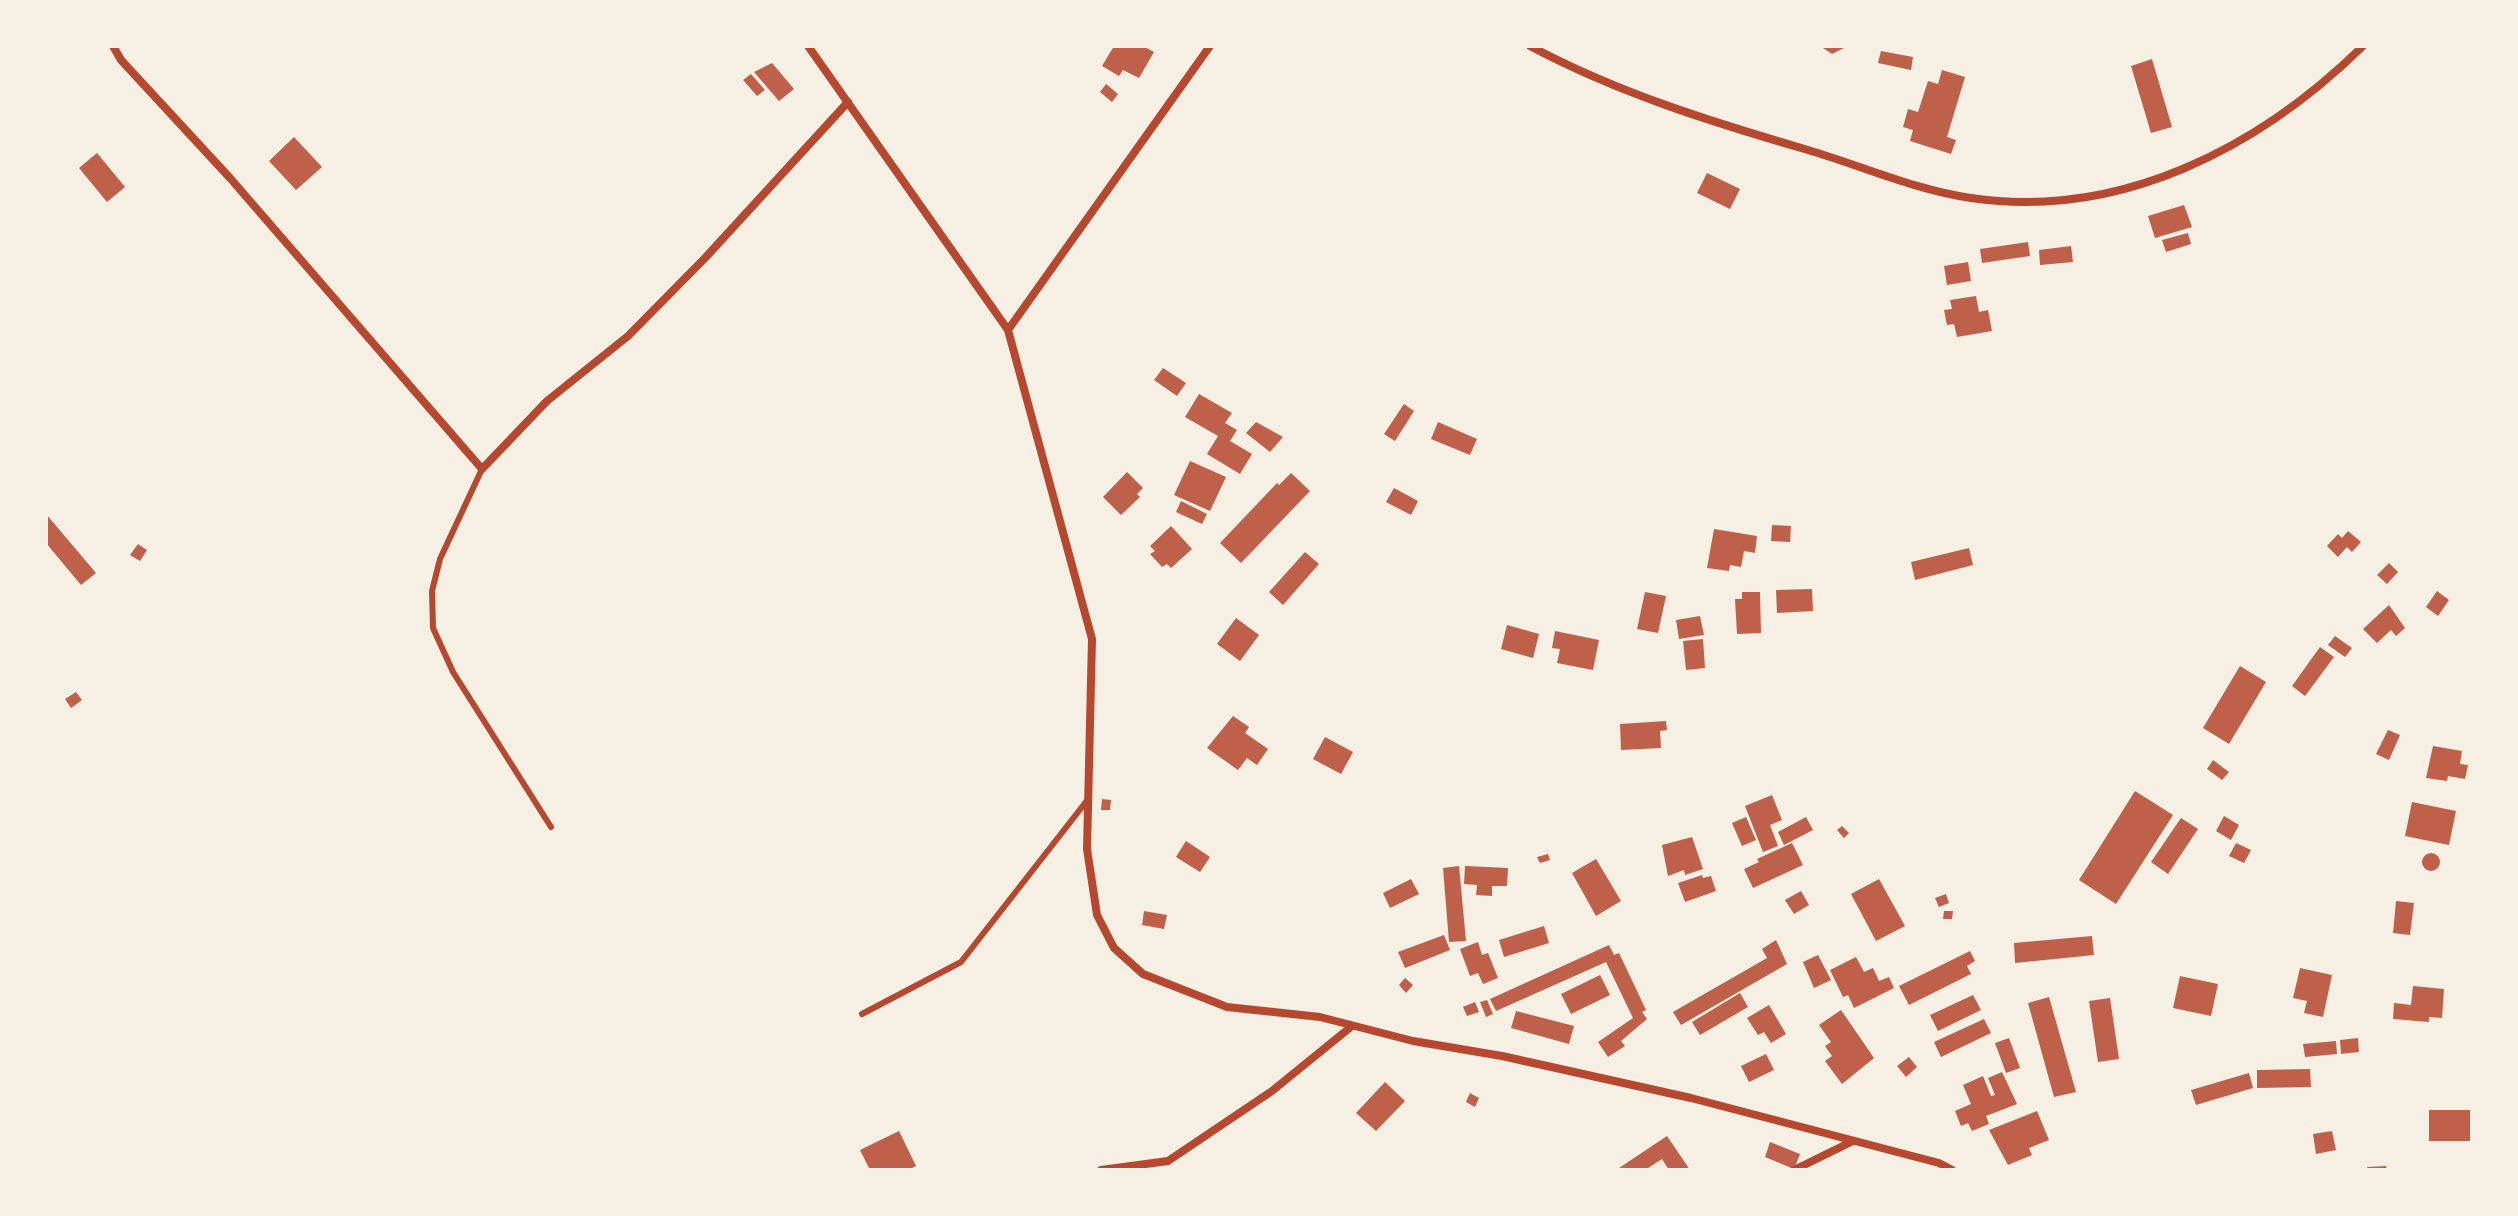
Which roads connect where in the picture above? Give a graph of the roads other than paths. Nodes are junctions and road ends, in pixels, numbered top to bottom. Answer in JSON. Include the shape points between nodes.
{"nodes":[{"id":1,"x":113,"y":46,"type":"edge"},
{"id":2,"x":808,"y":46,"type":"edge"},
{"id":3,"x":1210,"y":46,"type":"edge"},
{"id":4,"x":1530,"y":46,"type":"edge"},
{"id":5,"x":2363,"y":46,"type":"edge"},
{"id":6,"x":848,"y":102,"type":"junction"},
{"id":7,"x":1008,"y":330,"type":"junction"},
{"id":8,"x":482,"y":469,"type":"junction"},
{"id":9,"x":1089,"y":798,"type":"junction"},
{"id":10,"x":551,"y":827,"type":"dead end"},
{"id":11,"x":862,"y":1014,"type":"dead end"},
{"id":12,"x":1352,"y":1026,"type":"junction"},
{"id":13,"x":1854,"y":1141,"type":"junction"},
{"id":14,"x":1101,"y":1170,"type":"edge"},
{"id":15,"x":1794,"y":1170,"type":"edge"},
{"id":16,"x":1952,"y":1170,"type":"edge"}],
"edges":[{"from":1,"to":8,"type":"street"},
{"from":2,"to":6,"type":"street"},
{"from":3,"to":7,"type":"street"},
{"from":4,"to":5,"type":"street","via":[[1586,76],[1741,130],[1923,187],[2006,201],[2113,193],[2211,160],[2289,107]]},
{"from":6,"to":7,"type":"street"},
{"from":6,"to":8,"type":"street","via":[[639,325],[547,401]]},
{"from":7,"to":9,"type":"street","via":[[1092,639]]},
{"from":8,"to":10,"type":"lane","via":[[440,559],[432,591],[433,628],[453,672]]},
{"from":9,"to":11,"type":"lane","via":[[961,962]]},
{"from":9,"to":12,"type":"street","via":[[1087,849],[1097,915],[1114,948],[1143,974],[1227,1007],[1320,1017]]},
{"from":12,"to":13,"type":"street","via":[[1691,1098]]},
{"from":12,"to":14,"type":"street","via":[[1272,1091],[1168,1161]]},
{"from":13,"to":15,"type":"street"},
{"from":13,"to":16,"type":"street"}]}
